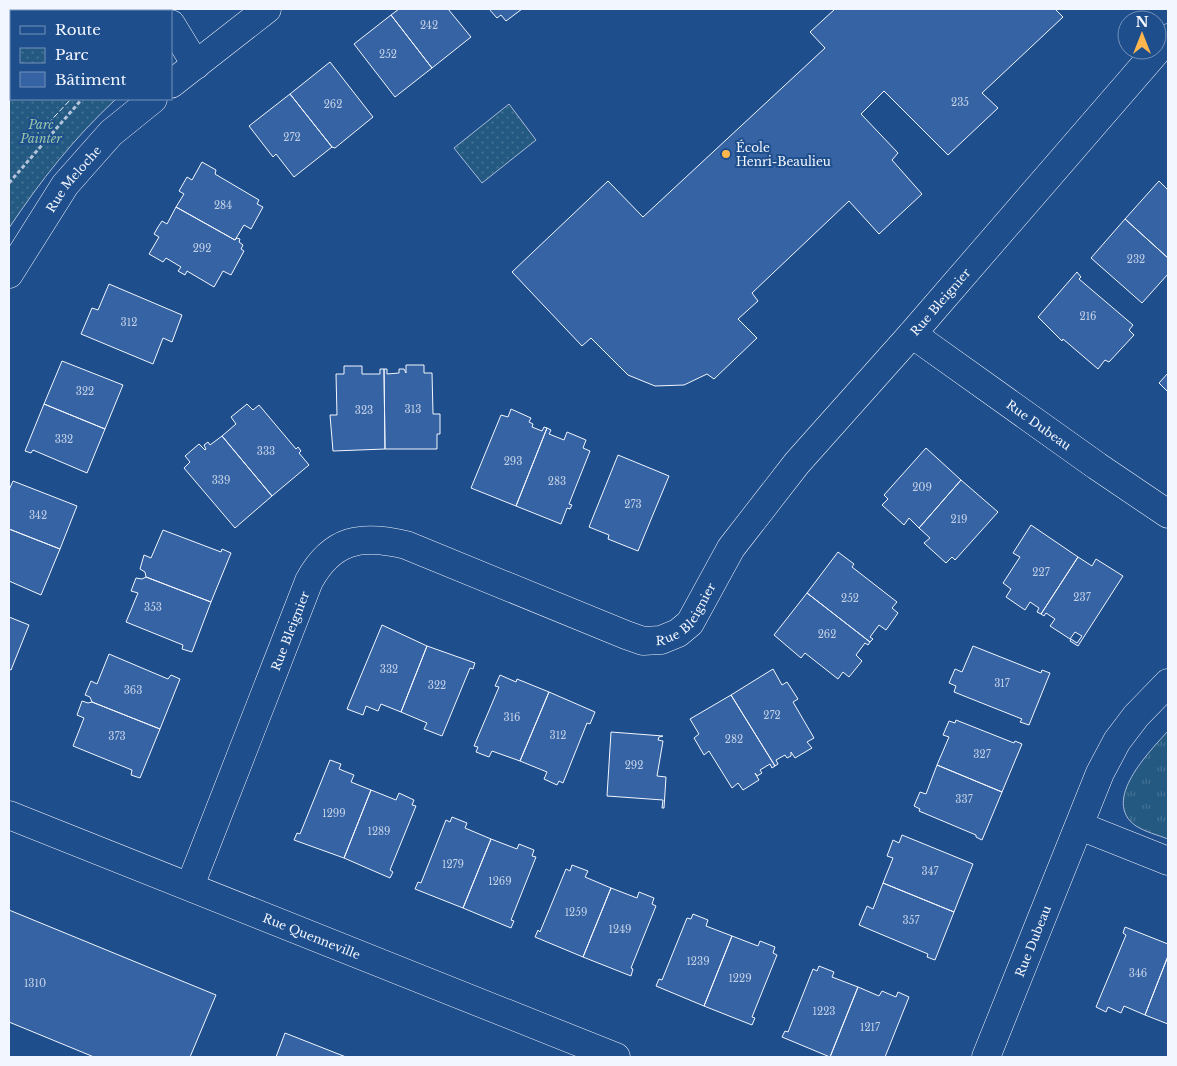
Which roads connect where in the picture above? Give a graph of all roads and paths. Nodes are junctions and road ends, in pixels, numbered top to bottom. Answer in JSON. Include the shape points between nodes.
{"nodes":[{"id":1,"x":268,"y":9,"type":"edge"},
{"id":2,"x":172,"y":26,"type":"edge"},
{"id":3,"x":1168,"y":38,"type":"edge"},
{"id":4,"x":196,"y":65,"type":"junction"},
{"id":5,"x":172,"y":83,"type":"edge"},
{"id":6,"x":81,"y":100,"type":"edge"},
{"id":7,"x":152,"y":100,"type":"edge"},
{"id":8,"x":9,"y":183,"type":"edge"},
{"id":9,"x":9,"y":274,"type":"edge"},
{"id":10,"x":912,"y":334,"type":"junction"},
{"id":11,"x":1168,"y":514,"type":"edge"},
{"id":12,"x":1168,"y":683,"type":"edge"},
{"id":13,"x":9,"y":815,"type":"edge"},
{"id":14,"x":1080,"y":826,"type":"junction"},
{"id":15,"x":1168,"y":861,"type":"edge"},
{"id":16,"x":190,"y":886,"type":"junction"},
{"id":17,"x":616,"y":1057,"type":"edge"},
{"id":18,"x":986,"y":1057,"type":"edge"}],
"edges":[{"from":1,"to":4,"type":"street"},
{"from":2,"to":4,"type":"street"},
{"from":3,"to":10,"type":"street","name":"Rue Bleignier"},
{"from":4,"to":5,"type":"street"},
{"from":6,"to":8,"type":"path"},
{"from":7,"to":9,"type":"street","name":"Rue Meloche","via":[[111,133],[65,185]]},
{"from":10,"to":11,"type":"street","name":"Rue Dubeau"},
{"from":10,"to":16,"type":"street","name":"Rue Bleignier","via":[[764,504],[731,548],[698,610],[678,634],[661,640],[643,640],[626,635],[406,545],[385,540],[365,540],[340,546],[320,561],[308,580]]},
{"from":12,"to":14,"type":"street","name":"Rue Dubeau","via":[[1117,741],[1100,773]]},
{"from":13,"to":16,"type":"street","name":"Rue Quenneville"},
{"from":14,"to":15,"type":"street"},
{"from":14,"to":18,"type":"street","name":"Rue Dubeau"},
{"from":16,"to":17,"type":"street","name":"Rue Quenneville"}]}
